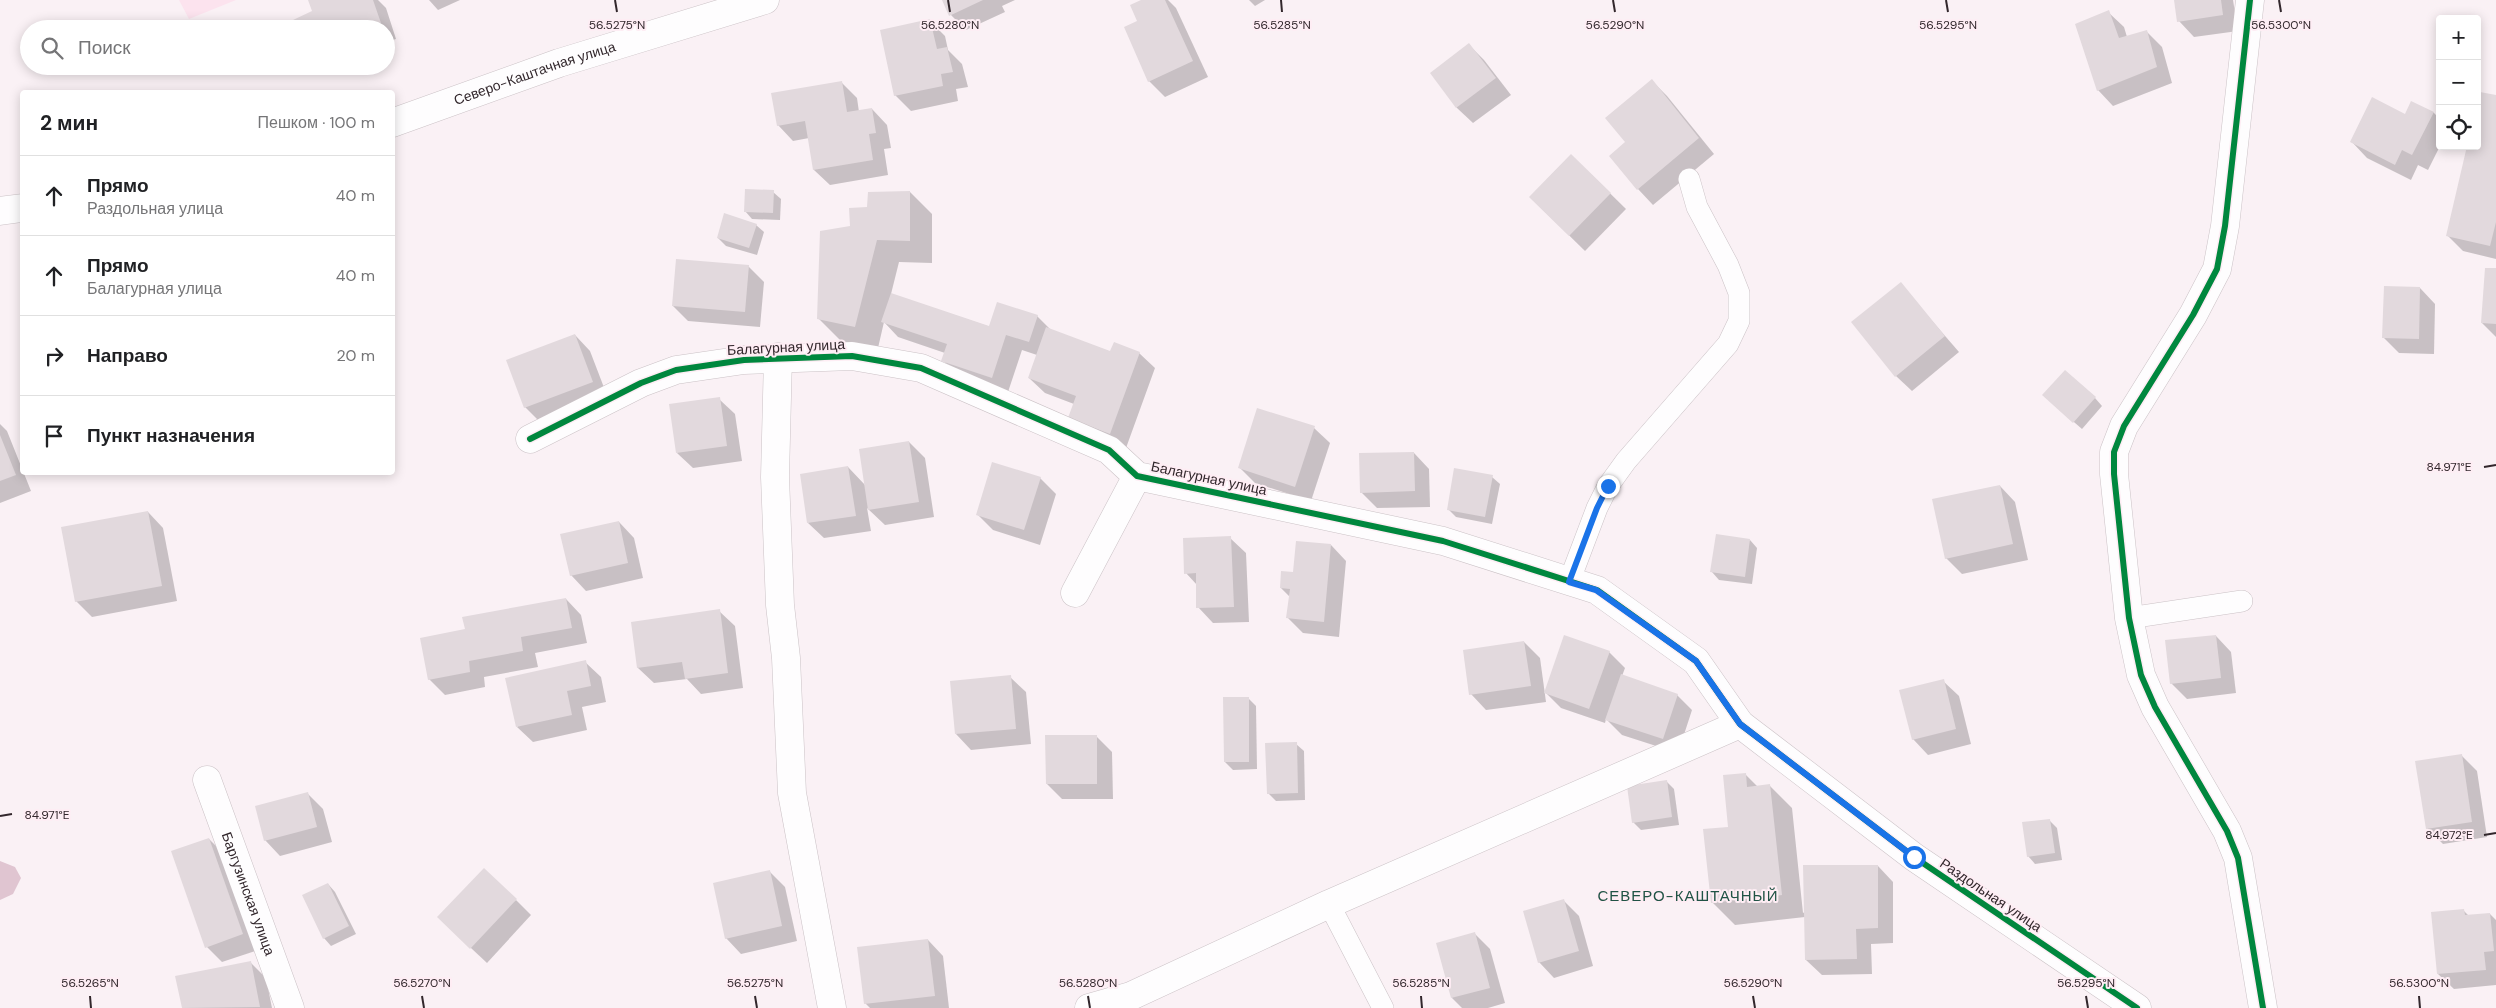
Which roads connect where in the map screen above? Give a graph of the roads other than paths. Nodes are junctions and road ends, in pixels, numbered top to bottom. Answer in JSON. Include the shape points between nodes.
{"nodes":[{"id":1,"x":765,"y":0,"type":"edge"},
{"id":2,"x":2250,"y":0,"type":"edge"},
{"id":3,"x":395,"y":122,"type":"edge"},
{"id":4,"x":1689,"y":179,"type":"dead end"},
{"id":5,"x":20,"y":208,"type":"edge"},
{"id":6,"x":0,"y":212,"type":"edge"},
{"id":7,"x":778,"y":357,"type":"junction"},
{"id":8,"x":530,"y":438,"type":"dead end"},
{"id":9,"x":1137,"y":476,"type":"junction"},
{"id":10,"x":1569,"y":582,"type":"junction"},
{"id":11,"x":1075,"y":593,"type":"dead end"},
{"id":12,"x":2242,"y":601,"type":"dead end"},
{"id":13,"x":2129,"y":618,"type":"junction"},
{"id":14,"x":1740,"y":724,"type":"junction"},
{"id":15,"x":206,"y":780,"type":"dead end"},
{"id":16,"x":1329,"y":904,"type":"junction"},
{"id":17,"x":2123,"y":1005,"type":"edge"},
{"id":18,"x":290,"y":1008,"type":"edge"},
{"id":19,"x":832,"y":1008,"type":"edge"},
{"id":20,"x":1089,"y":1008,"type":"edge"},
{"id":21,"x":1383,"y":1008,"type":"edge"},
{"id":22,"x":2263,"y":1008,"type":"edge"}],
"edges":[{"from":1,"to":3,"type":"street","name":"Северо-Каштачная улица","via":[[559,63]]},
{"from":2,"to":13,"type":"street","via":[[2225,226],[2217,269],[2124,426],[2114,452]]},
{"from":4,"to":10,"type":"lane","via":[[1697,207],[1739,293],[1739,320],[1728,344],[1608,486]]},
{"from":5,"to":6,"type":"street"},
{"from":7,"to":8,"type":"street","name":"Балагурная улица","via":[[676,370],[641,383]]},
{"from":7,"to":9,"type":"street","name":"Балагурная улица","via":[[852,356],[921,368],[1109,450]]},
{"from":7,"to":19,"type":"street","via":[[776,497],[792,793]]},
{"from":9,"to":10,"type":"street","name":"Балагурная улица","via":[[1443,541]]},
{"from":9,"to":11,"type":"street"},
{"from":10,"to":14,"type":"street","name":"Балагурная улица","via":[[1596,590],[1696,661]]},
{"from":12,"to":13,"type":"lane"},
{"from":13,"to":22,"type":"street","via":[[2141,675],[2155,707],[2238,858]]},
{"from":14,"to":16,"type":"street"},
{"from":14,"to":17,"type":"street","name":"Раздольная улица","via":[[1914,857]]},
{"from":15,"to":18,"type":"street","name":"Баргузинская улица"},
{"from":16,"to":20,"type":"street","via":[[1130,996]]},
{"from":16,"to":21,"type":"lane"}]}
